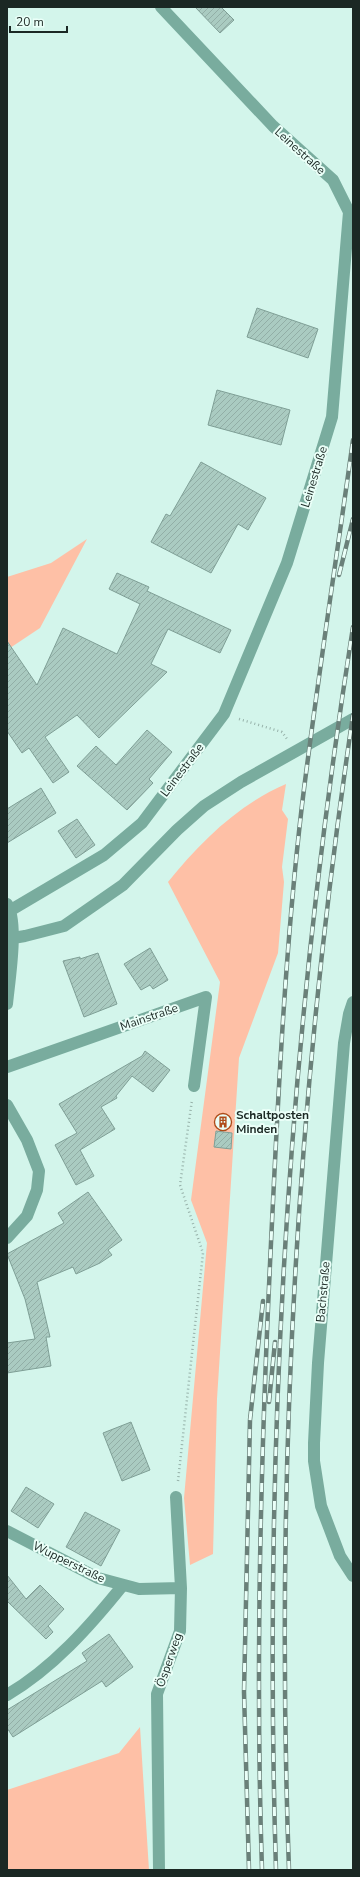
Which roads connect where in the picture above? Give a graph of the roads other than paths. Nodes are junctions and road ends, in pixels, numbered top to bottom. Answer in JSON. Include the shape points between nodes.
{"nodes":[{"id":1,"x":161,"y":7,"type":"edge"},
{"id":2,"x":353,"y":719,"type":"edge"},
{"id":3,"x":9,"y":907,"type":"edge"},
{"id":4,"x":10,"y":939,"type":"edge"},
{"id":5,"x":353,"y":1002,"type":"edge"},
{"id":6,"x":7,"y":1004,"type":"edge"},
{"id":7,"x":7,"y":1067,"type":"edge"},
{"id":8,"x":194,"y":1086,"type":"road end"},
{"id":9,"x":7,"y":1105,"type":"edge"},
{"id":10,"x":7,"y":1238,"type":"edge"},
{"id":11,"x":176,"y":1497,"type":"road end"},
{"id":12,"x":7,"y":1531,"type":"edge"},
{"id":13,"x":353,"y":1576,"type":"edge"},
{"id":14,"x":123,"y":1585,"type":"junction"},
{"id":15,"x":181,"y":1588,"type":"junction"},
{"id":16,"x":7,"y":1695,"type":"edge"},
{"id":17,"x":159,"y":1870,"type":"edge"}],
"edges":[{"from":1,"to":3,"type":"street","name":"Leinestraße","via":[[273,126],[333,180],[349,212],[332,417],[288,563],[224,714],[142,824],[104,855]]},
{"from":2,"to":4,"type":"street","via":[[241,782],[204,806],[123,885],[64,926]]},
{"from":3,"to":4,"type":"street"},
{"from":4,"to":6,"type":"street"},
{"from":5,"to":13,"type":"street","name":"Bachstraße","via":[[344,1043],[318,1363],[314,1461],[321,1506],[340,1556]]},
{"from":7,"to":8,"type":"street","name":"Mainstraße","via":[[206,997]]},
{"from":9,"to":10,"type":"street","via":[[27,1140],[39,1171],[37,1190],[27,1216]]},
{"from":11,"to":15,"type":"street","name":"Ösperweg"},
{"from":12,"to":14,"type":"street","name":"Wupperstraße","via":[[98,1578]]},
{"from":14,"to":15,"type":"street","name":"Wupperstraße","via":[[139,1589]]},
{"from":14,"to":16,"type":"street","via":[[93,1622],[54,1659]]},
{"from":15,"to":17,"type":"street","name":"Ösperweg","via":[[180,1630],[157,1694]]}]}
